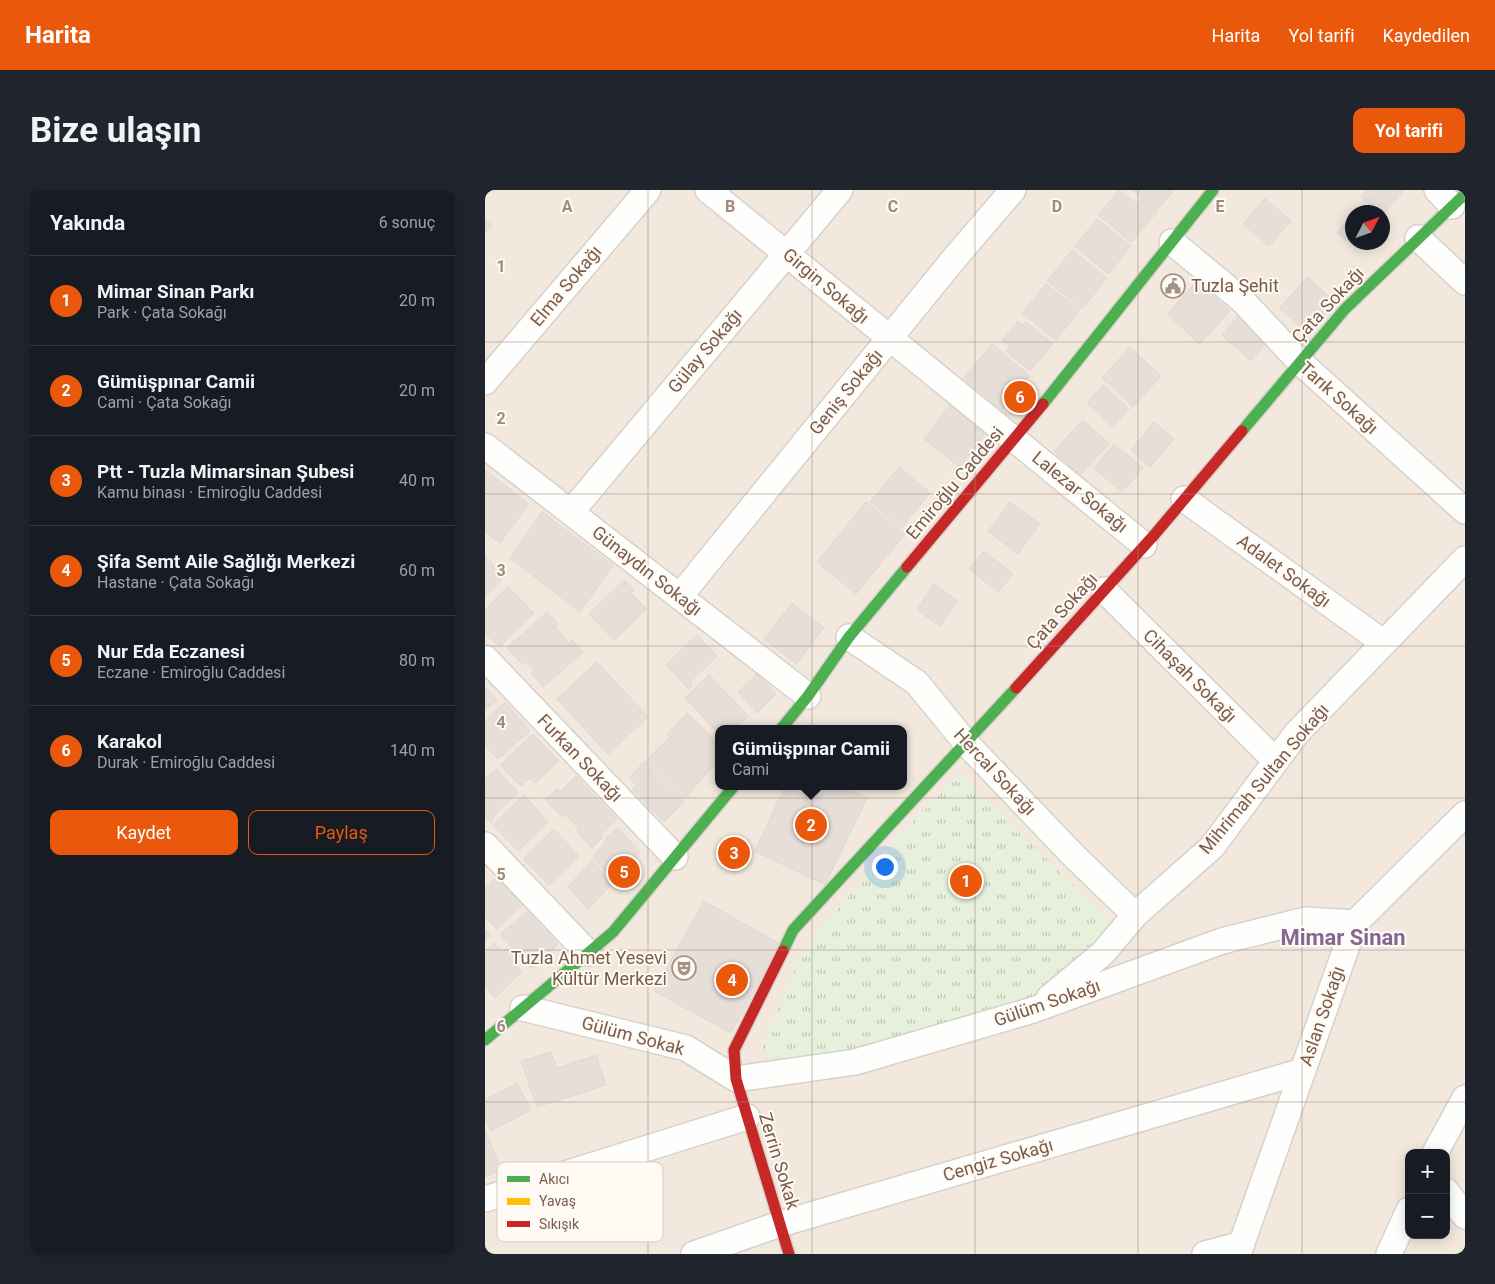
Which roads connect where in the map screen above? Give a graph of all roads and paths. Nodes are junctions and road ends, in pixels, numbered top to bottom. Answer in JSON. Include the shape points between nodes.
{"nodes":[{"id":1,"x":648,"y":190,"type":"edge"},
{"id":2,"x":708,"y":190,"type":"edge"},
{"id":3,"x":840,"y":190,"type":"edge"},
{"id":4,"x":1013,"y":190,"type":"edge"},
{"id":5,"x":1213,"y":190,"type":"edge"},
{"id":6,"x":1451,"y":197,"type":"edge"},
{"id":7,"x":1418,"y":238,"type":"junction"},
{"id":8,"x":1173,"y":242,"type":"junction"},
{"id":9,"x":787,"y":253,"type":"junction"},
{"id":10,"x":1465,"y":282,"type":"edge"},
{"id":11,"x":889,"y":338,"type":"junction"},
{"id":12,"x":1300,"y":362,"type":"junction"},
{"id":13,"x":485,"y":382,"type":"edge"},
{"id":14,"x":1015,"y":438,"type":"junction"},
{"id":15,"x":485,"y":446,"type":"edge"},
{"id":16,"x":1184,"y":499,"type":"junction"},
{"id":17,"x":1465,"y":511,"type":"edge"},
{"id":18,"x":571,"y":512,"type":"junction"},
{"id":19,"x":1145,"y":545,"type":"junction"},
{"id":20,"x":1465,"y":559,"type":"edge"},
{"id":21,"x":1104,"y":590,"type":"junction"},
{"id":22,"x":680,"y":596,"type":"junction"},
{"id":23,"x":849,"y":637,"type":"junction"},
{"id":24,"x":1384,"y":643,"type":"junction"},
{"id":25,"x":485,"y":658,"type":"edge"},
{"id":26,"x":808,"y":696,"type":"junction"},
{"id":27,"x":784,"y":725,"type":"edge"},
{"id":28,"x":966,"y":744,"type":"junction"},
{"id":29,"x":1276,"y":761,"type":"junction"},
{"id":30,"x":731,"y":790,"type":"edge"},
{"id":31,"x":1465,"y":814,"type":"edge"},
{"id":32,"x":485,"y":845,"type":"edge"},
{"id":33,"x":675,"y":857,"type":"junction"},
{"id":34,"x":1135,"y":915,"type":"junction"},
{"id":35,"x":1355,"y":923,"type":"junction"},
{"id":36,"x":588,"y":953,"type":"junction"},
{"id":37,"x":523,"y":1008,"type":"junction"},
{"id":38,"x":1033,"y":1010,"type":"junction"},
{"id":39,"x":487,"y":1034,"type":"edge"},
{"id":40,"x":1303,"y":1071,"type":"junction"},
{"id":41,"x":736,"y":1079,"type":"junction"},
{"id":42,"x":1465,"y":1098,"type":"edge"},
{"id":43,"x":747,"y":1117,"type":"junction"},
{"id":44,"x":1437,"y":1149,"type":"edge"},
{"id":45,"x":603,"y":1162,"type":"edge"},
{"id":46,"x":1448,"y":1194,"type":"edge"},
{"id":47,"x":497,"y":1195,"type":"edge"},
{"id":48,"x":485,"y":1199,"type":"edge"},
{"id":49,"x":1465,"y":1216,"type":"edge"},
{"id":50,"x":1405,"y":1219,"type":"edge"},
{"id":51,"x":780,"y":1224,"type":"junction"},
{"id":52,"x":1240,"y":1249,"type":"edge"},
{"id":53,"x":694,"y":1254,"type":"edge"},
{"id":54,"x":789,"y":1254,"type":"edge"},
{"id":55,"x":1205,"y":1254,"type":"edge"},
{"id":56,"x":1389,"y":1254,"type":"edge"}],
"edges":[{"from":1,"to":13,"type":"street","name":"Elma Sokağı"},
{"from":2,"to":9,"type":"street","name":"Girgin Sokağı"},
{"from":3,"to":9,"type":"street","name":"Gülay Sokağı"},
{"from":4,"to":11,"type":"street","name":"Geniş Sokağı"},
{"from":5,"to":8,"type":"street","name":"Emiroğlu Caddesi"},
{"from":6,"to":7,"type":"street","name":"Çata Sokağı"},
{"from":7,"to":10,"type":"street"},
{"from":7,"to":12,"type":"street","name":"Çata Sokağı","via":[[1345,309]]},
{"from":8,"to":12,"type":"street","name":"Tarık Sokağı","via":[[1242,300]]},
{"from":8,"to":14,"type":"street","name":"Emiroğlu Caddesi"},
{"from":9,"to":11,"type":"street","name":"Girgin Sokağı"},
{"from":9,"to":18,"type":"street","name":"Gülay Sokağı"},
{"from":11,"to":14,"type":"street","name":"Girgin Sokağı"},
{"from":11,"to":22,"type":"street","name":"Geniş Sokağı"},
{"from":12,"to":16,"type":"street","name":"Çata Sokağı"},
{"from":12,"to":17,"type":"street","name":"Tarık Sokağı"},
{"from":14,"to":19,"type":"street","name":"Lalezar Sokağı"},
{"from":14,"to":23,"type":"street","name":"Emiroğlu Caddesi"},
{"from":15,"to":18,"type":"street","name":"Günaydın Sokağı"},
{"from":16,"to":19,"type":"street","name":"Çata Sokağı"},
{"from":16,"to":24,"type":"street","name":"Adalet Sokağı"},
{"from":18,"to":22,"type":"street","name":"Günaydın Sokağı"},
{"from":19,"to":21,"type":"street","name":"Çata Sokağı"},
{"from":20,"to":24,"type":"street","name":"Mihrimah Sultan Sokağı"},
{"from":21,"to":28,"type":"street","name":"Çata Sokağı"},
{"from":21,"to":29,"type":"street","name":"Cihaşah Sokağı"},
{"from":22,"to":26,"type":"street","name":"Günaydın Sokağı"},
{"from":23,"to":26,"type":"street","name":"Emiroğlu Caddesi"},
{"from":23,"to":28,"type":"street","name":"Hercal Sokağı","via":[[917,682]]},
{"from":24,"to":29,"type":"street","name":"Mihrimah Sultan Sokağı","via":[[1296,734]]},
{"from":25,"to":33,"type":"street","name":"Furkan Sokağı"},
{"from":26,"to":27,"type":"street","name":"Emiroğlu Caddesi"},
{"from":28,"to":34,"type":"street","name":"Hercal Sokağı"},
{"from":28,"to":41,"type":"street","name":"Çata Sokağı","via":[[793,930],[734,1050]]},
{"from":29,"to":34,"type":"street","name":"Mihrimah Sultan Sokağı","via":[[1212,847]]},
{"from":30,"to":33,"type":"street"},
{"from":31,"to":35,"type":"street","name":"Aslan Sokağı"},
{"from":32,"to":36,"type":"street"},
{"from":33,"to":36,"type":"street","via":[[613,932]]},
{"from":34,"to":38,"type":"street","name":"Mihrimah Sultan Sokağı","via":[[1103,954]]},
{"from":35,"to":38,"type":"street","name":"Gülüm Sokağı","via":[[1306,920],[1222,941]]},
{"from":35,"to":40,"type":"street","name":"Aslan Sokağı"},
{"from":36,"to":37,"type":"street"},
{"from":37,"to":39,"type":"street"},
{"from":37,"to":41,"type":"street","name":"Gülüm Sokak","via":[[687,1048]]},
{"from":38,"to":41,"type":"street","name":"Gülüm Sokağı","via":[[855,1062]]},
{"from":40,"to":51,"type":"street","name":"Cengiz Sokağı"},
{"from":40,"to":52,"type":"street","name":"Aslan Sokağı"},
{"from":41,"to":43,"type":"street","name":"Zerrin Sokak"},
{"from":42,"to":44,"type":"street"},
{"from":43,"to":45,"type":"street"},
{"from":43,"to":51,"type":"street","name":"Zerrin Sokak"},
{"from":46,"to":49,"type":"street"},
{"from":47,"to":48,"type":"street"},
{"from":50,"to":56,"type":"street"},
{"from":51,"to":53,"type":"street","name":"Cengiz Sokağı"},
{"from":51,"to":54,"type":"street","name":"Zerrin Sokak"},
{"from":52,"to":55,"type":"street"}]}
